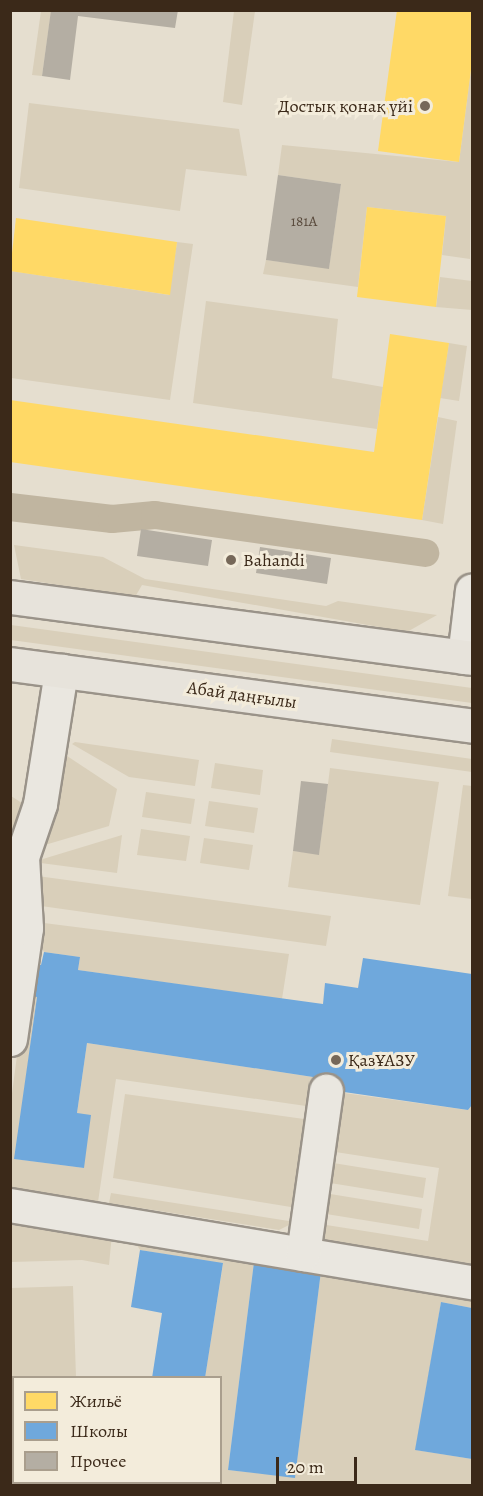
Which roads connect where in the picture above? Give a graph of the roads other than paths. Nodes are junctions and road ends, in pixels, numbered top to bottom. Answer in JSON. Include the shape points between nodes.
{"nodes":[{"id":1,"x":472,"y":590,"type":"edge"},
{"id":2,"x":10,"y":597,"type":"edge"},
{"id":3,"x":468,"y":657,"type":"edge"},
{"id":4,"x":10,"y":664,"type":"edge"},
{"id":5,"x":61,"y":671,"type":"junction"},
{"id":6,"x":472,"y":726,"type":"edge"},
{"id":7,"x":10,"y":1039,"type":"edge"},
{"id":8,"x":326,"y":1091,"type":"dead end"},
{"id":9,"x":10,"y":1205,"type":"edge"},
{"id":10,"x":303,"y":1254,"type":"junction"},
{"id":11,"x":472,"y":1282,"type":"edge"}],
"edges":[{"from":1,"to":3,"type":"street"},
{"from":2,"to":3,"type":"main road"},
{"from":4,"to":5,"type":"main road","name":"Абай даңғылы"},
{"from":5,"to":6,"type":"main road","name":"Абай даңғылы"},
{"from":5,"to":7,"type":"street","via":[[40,804],[22,857],[26,928]]},
{"from":8,"to":10,"type":"street"},
{"from":9,"to":10,"type":"street"},
{"from":10,"to":11,"type":"street"}]}
